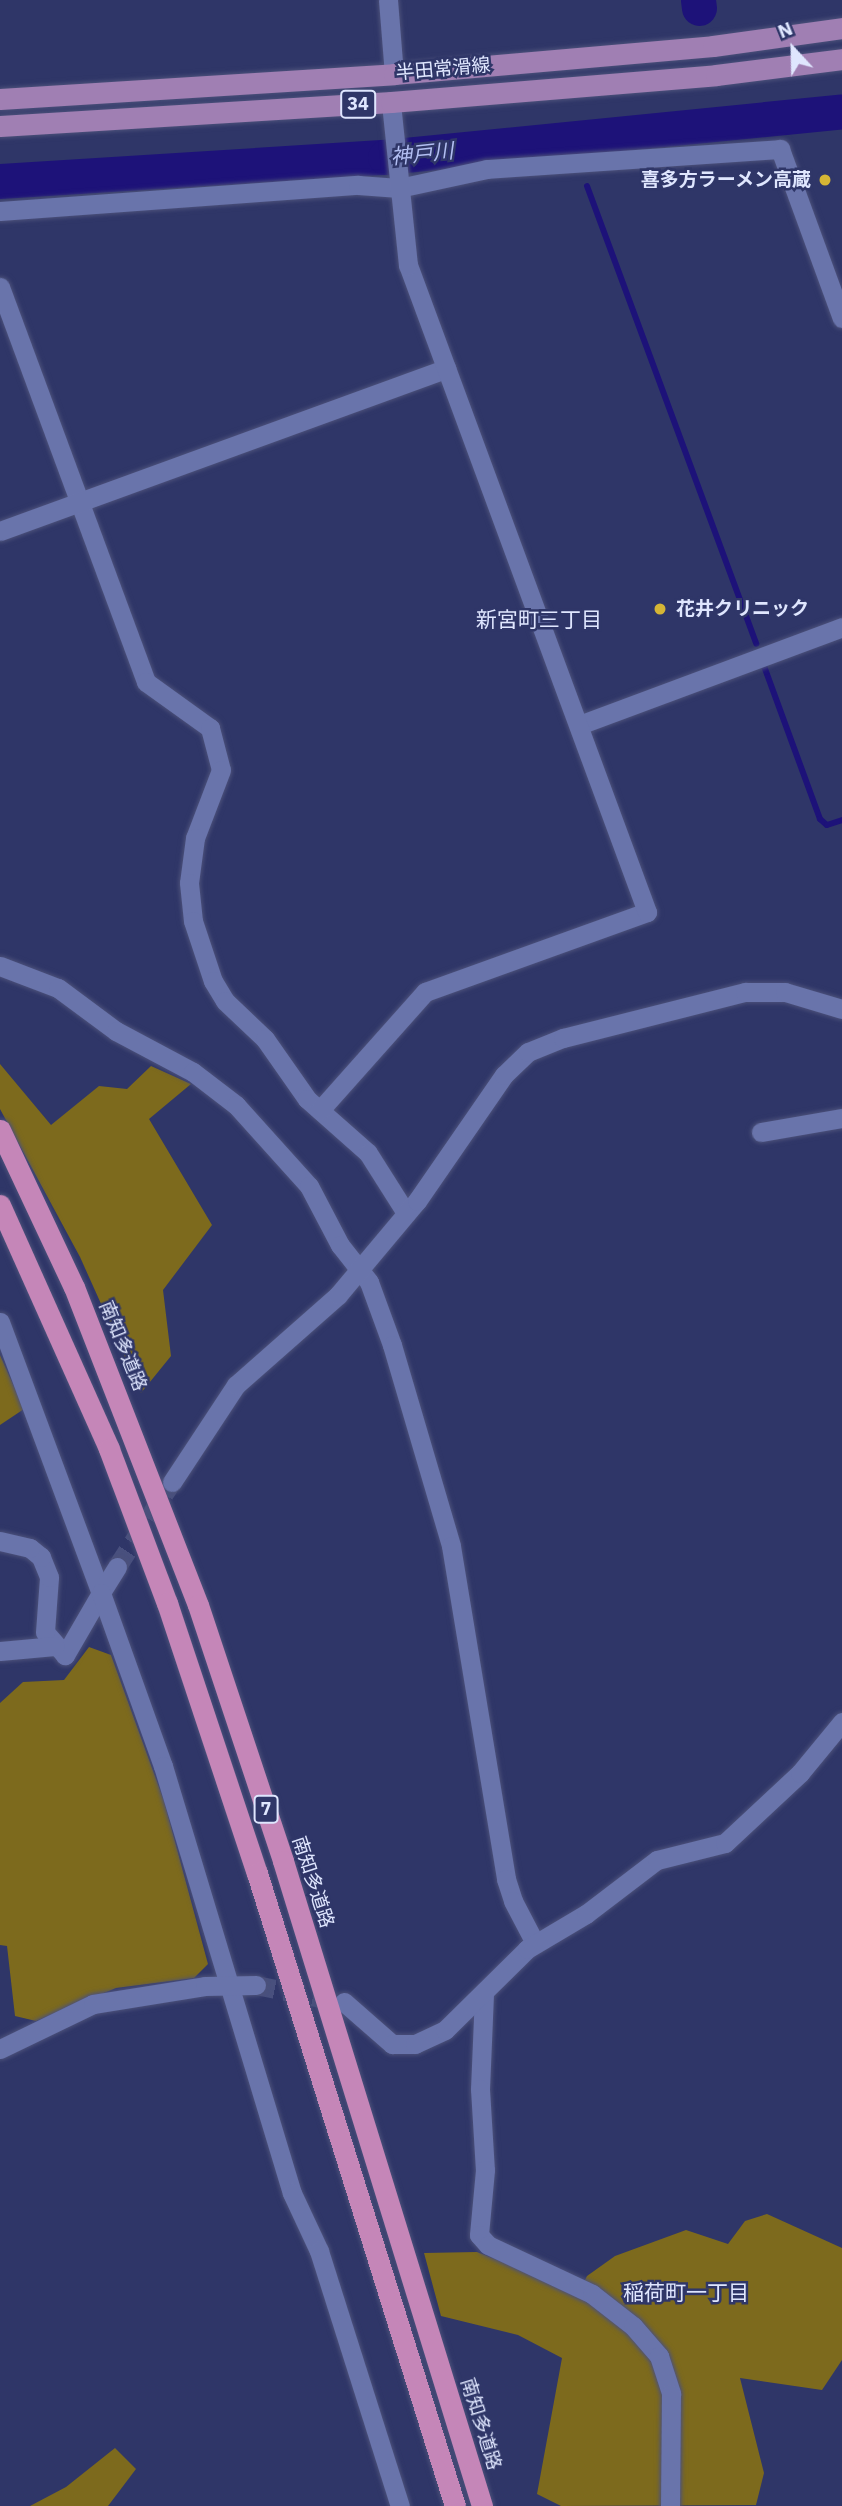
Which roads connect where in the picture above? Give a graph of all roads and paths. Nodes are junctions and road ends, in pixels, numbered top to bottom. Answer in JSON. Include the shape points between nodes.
{"nodes":[{"id":1,"x":388,"y":0,"type":"edge"},
{"id":2,"x":842,"y":28,"type":"edge"},
{"id":3,"x":842,"y":59,"type":"edge"},
{"id":4,"x":394,"y":74,"type":"junction"},
{"id":5,"x":0,"y":99,"type":"edge"},
{"id":6,"x":391,"y":102,"type":"junction"},
{"id":7,"x":0,"y":126,"type":"edge"},
{"id":8,"x":398,"y":182,"type":"junction"},
{"id":9,"x":0,"y":211,"type":"edge"},
{"id":10,"x":0,"y":287,"type":"edge"},
{"id":11,"x":842,"y":318,"type":"edge"},
{"id":12,"x":446,"y":369,"type":"junction"},
{"id":13,"x":81,"y":502,"type":"junction"},
{"id":14,"x":0,"y":531,"type":"edge"},
{"id":15,"x":842,"y":627,"type":"edge"},
{"id":16,"x":579,"y":724,"type":"junction"},
{"id":17,"x":0,"y":966,"type":"edge"},
{"id":18,"x":842,"y":1009,"type":"edge"},
{"id":19,"x":320,"y":1110,"type":"junction"},
{"id":20,"x":842,"y":1118,"type":"edge"},
{"id":21,"x":0,"y":1130,"type":"edge"},
{"id":22,"x":761,"y":1132,"type":"dead end"},
{"id":23,"x":0,"y":1205,"type":"edge"},
{"id":24,"x":406,"y":1213,"type":"junction"},
{"id":25,"x":358,"y":1269,"type":"junction"},
{"id":26,"x":0,"y":1322,"type":"edge"},
{"id":27,"x":172,"y":1482,"type":"tunnel mouth"},
{"id":28,"x":0,"y":1541,"type":"edge"},
{"id":29,"x":117,"y":1567,"type":"tunnel mouth"},
{"id":30,"x":101,"y":1593,"type":"junction"},
{"id":31,"x":55,"y":1646,"type":"junction"},
{"id":32,"x":0,"y":1651,"type":"edge"},
{"id":33,"x":842,"y":1722,"type":"edge"},
{"id":34,"x":535,"y":1942,"type":"junction"},
{"id":35,"x":256,"y":1985,"type":"tunnel mouth"},
{"id":36,"x":230,"y":1986,"type":"junction"},
{"id":37,"x":484,"y":1994,"type":"junction"},
{"id":38,"x":344,"y":2002,"type":"tunnel mouth"},
{"id":39,"x":0,"y":2049,"type":"edge"},
{"id":40,"x":400,"y":2506,"type":"edge"},
{"id":41,"x":455,"y":2506,"type":"edge"},
{"id":42,"x":482,"y":2506,"type":"edge"},
{"id":43,"x":670,"y":2506,"type":"edge"}],
"edges":[{"from":1,"to":4,"type":"street"},
{"from":2,"to":4,"type":"main road","name":"半田常滑線","number":"34","via":[[713,46]]},
{"from":3,"to":6,"type":"main road","name":"半田常滑線","number":"34","via":[[716,75]]},
{"from":4,"to":5,"type":"main road","name":"半田常滑線","number":"34"},
{"from":6,"to":7,"type":"main road","name":"半田常滑線","number":"34"},
{"from":6,"to":8,"type":"street"},
{"from":8,"to":9,"type":"street"},
{"from":8,"to":11,"type":"street","via":[[487,169],[780,149]]},
{"from":8,"to":12,"type":"street","via":[[408,265]]},
{"from":10,"to":13,"type":"street"},
{"from":12,"to":13,"type":"street"},
{"from":12,"to":16,"type":"street"},
{"from":13,"to":14,"type":"street"},
{"from":13,"to":19,"type":"street","via":[[146,682],[210,727],[220,771],[195,838],[189,883],[192,921],[213,981]]},
{"from":15,"to":16,"type":"street"},
{"from":16,"to":19,"type":"street","via":[[647,912],[425,992]]},
{"from":17,"to":25,"type":"street","via":[[58,988],[116,1031],[193,1072],[236,1105],[296,1170]]},
{"from":18,"to":24,"type":"street","via":[[785,992],[745,992],[543,1044],[514,1063]]},
{"from":19,"to":24,"type":"street","via":[[368,1153]]},
{"from":20,"to":22,"type":"street"},
{"from":21,"to":42,"type":"highway","name":"南知多道路","number":"7","via":[[74,1287],[198,1605],[287,1874]]},
{"from":23,"to":41,"type":"highway","number":"7","via":[[109,1449],[167,1603],[257,1873]]},
{"from":24,"to":25,"type":"street"},
{"from":25,"to":27,"type":"street","via":[[306,1328],[236,1385]]},
{"from":25,"to":34,"type":"street","via":[[369,1282],[392,1345],[451,1546],[506,1879]]},
{"from":26,"to":30,"type":"street"},
{"from":28,"to":31,"type":"street","via":[[30,1548],[41,1557],[50,1577],[45,1632]]},
{"from":29,"to":30,"type":"street"},
{"from":30,"to":31,"type":"street","via":[[65,1655]]},
{"from":30,"to":36,"type":"street","via":[[163,1766]]},
{"from":31,"to":32,"type":"street"},
{"from":33,"to":34,"type":"street","via":[[800,1773],[724,1843],[657,1860],[586,1914]]},
{"from":34,"to":37,"type":"street"},
{"from":35,"to":36,"type":"street"},
{"from":36,"to":39,"type":"street","via":[[93,2004]]},
{"from":36,"to":40,"type":"street","via":[[292,2193],[319,2251]]},
{"from":37,"to":38,"type":"street","via":[[445,2030],[403,2046],[385,2040]]},
{"from":37,"to":43,"type":"street","via":[[480,2089],[485,2169],[479,2235],[488,2245],[592,2294],[633,2326],[659,2356],[671,2394]]}]}
